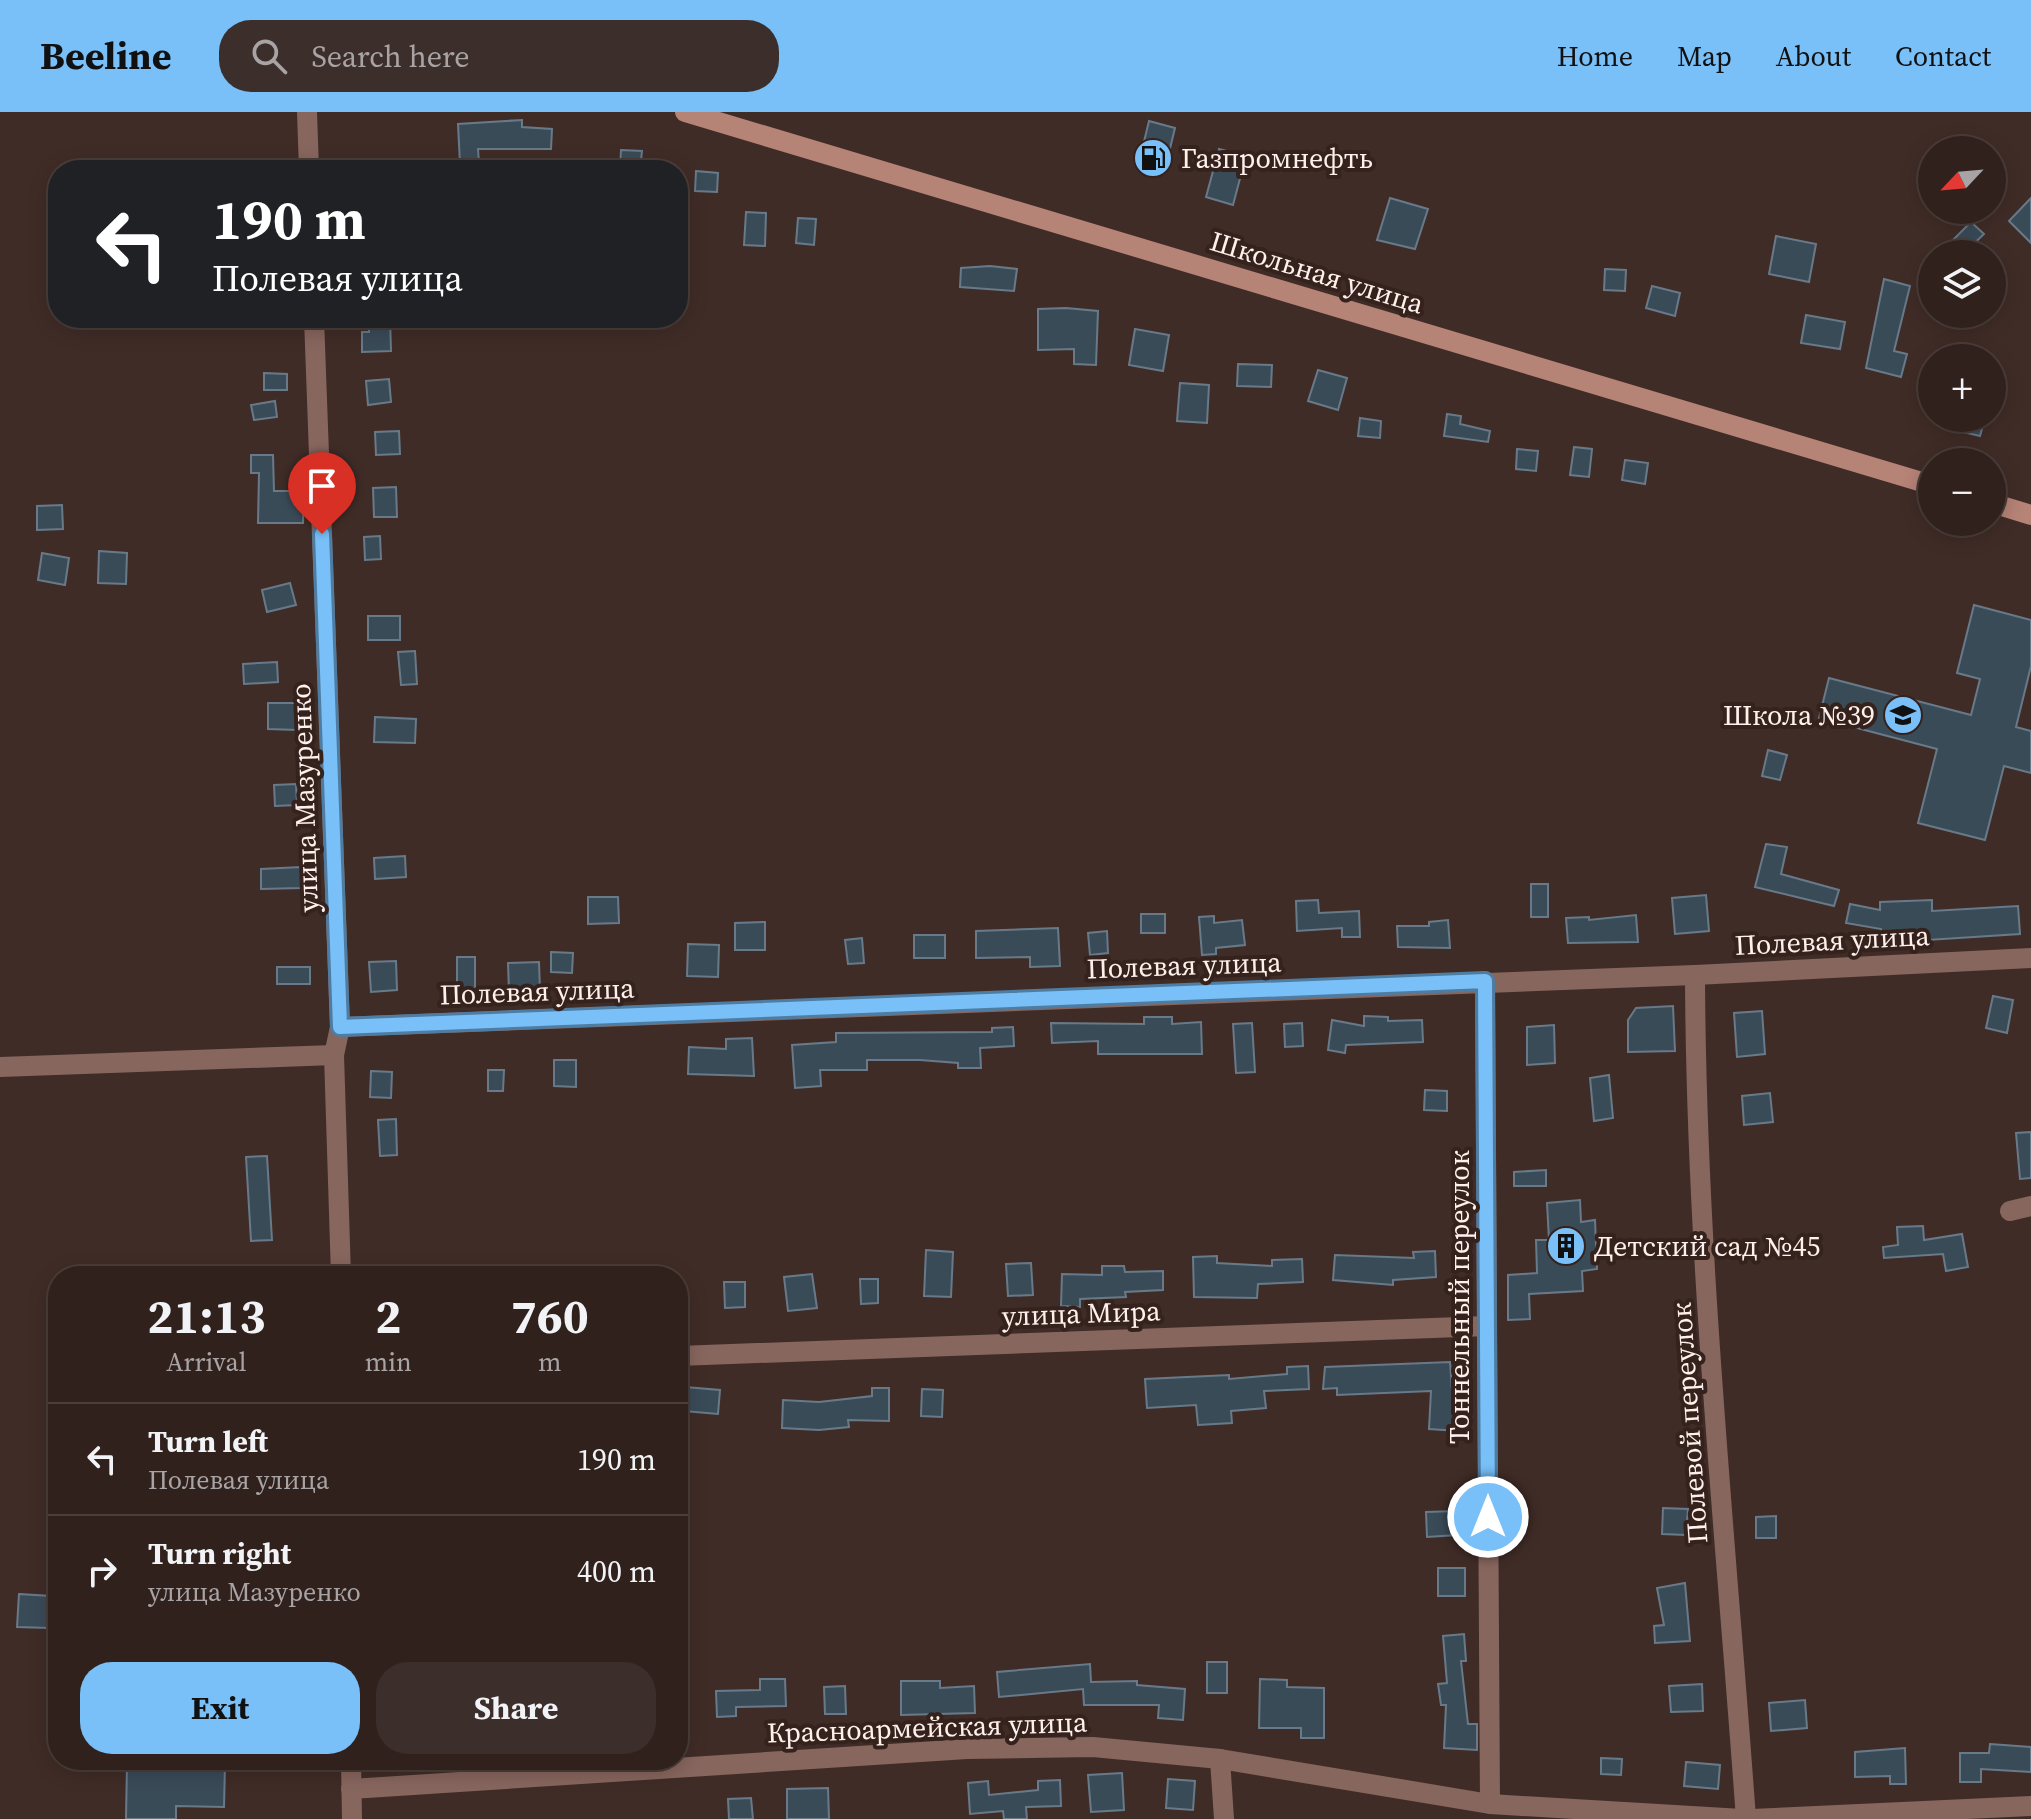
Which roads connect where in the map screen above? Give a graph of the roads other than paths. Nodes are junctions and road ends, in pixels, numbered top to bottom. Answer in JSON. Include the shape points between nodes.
{"nodes":[{"id":1,"x":307,"y":112,"type":"edge"},
{"id":2,"x":685,"y":112,"type":"edge"},
{"id":3,"x":709,"y":115,"type":"edge"},
{"id":4,"x":309,"y":160,"type":"edge"},
{"id":5,"x":314,"y":328,"type":"edge"},
{"id":6,"x":1918,"y":481,"type":"edge"},
{"id":7,"x":2006,"y":507,"type":"edge"},
{"id":8,"x":2031,"y":515,"type":"edge"},
{"id":9,"x":2031,"y":958,"type":"edge"},
{"id":10,"x":1695,"y":975,"type":"junction"},
{"id":11,"x":1485,"y":981,"type":"junction"},
{"id":12,"x":340,"y":1027,"type":"junction"},
{"id":13,"x":334,"y":1055,"type":"junction"},
{"id":14,"x":0,"y":1067,"type":"edge"},
{"id":15,"x":2031,"y":1206,"type":"edge"},
{"id":16,"x":2010,"y":1211,"type":"dead end"},
{"id":17,"x":341,"y":1266,"type":"edge"},
{"id":18,"x":1487,"y":1326,"type":"junction"},
{"id":19,"x":688,"y":1356,"type":"edge"},
{"id":20,"x":1220,"y":1759,"type":"junction"},
{"id":21,"x":688,"y":1767,"type":"edge"},
{"id":22,"x":351,"y":1770,"type":"edge"},
{"id":23,"x":644,"y":1770,"type":"edge"},
{"id":24,"x":351,"y":1789,"type":"junction"},
{"id":25,"x":1490,"y":1804,"type":"junction"},
{"id":26,"x":2031,"y":1806,"type":"edge"},
{"id":27,"x":352,"y":1819,"type":"edge"},
{"id":28,"x":1224,"y":1819,"type":"edge"},
{"id":29,"x":1747,"y":1819,"type":"edge"}],
"edges":[{"from":1,"to":4,"type":"street"},
{"from":2,"to":3,"type":"main road","name":"Школьная улица"},
{"from":3,"to":6,"type":"main road","name":"Школьная улица"},
{"from":5,"to":12,"type":"street","name":"улица Мазуренко"},
{"from":7,"to":8,"type":"main road"},
{"from":9,"to":10,"type":"street","name":"Полевая улица"},
{"from":10,"to":11,"type":"street","name":"Полевая улица"},
{"from":10,"to":29,"type":"street","name":"Полевой переулок","via":[[1697,1143]]},
{"from":11,"to":12,"type":"street","name":"Полевая улица"},
{"from":11,"to":18,"type":"street","name":"Тоннельный переулок"},
{"from":12,"to":13,"type":"street","name":"улица Мазуренко"},
{"from":13,"to":14,"type":"street"},
{"from":13,"to":17,"type":"street","name":"улица Мазуренко"},
{"from":15,"to":16,"type":"street"},
{"from":18,"to":19,"type":"street","name":"улица Мира"},
{"from":18,"to":25,"type":"street","name":"Тоннельный переулок"},
{"from":20,"to":21,"type":"street","name":"Красноармейская улица","via":[[1093,1747],[967,1749]]},
{"from":20,"to":25,"type":"street","name":"Красноармейская улица"},
{"from":20,"to":28,"type":"street"},
{"from":22,"to":24,"type":"street"},
{"from":23,"to":24,"type":"street","name":"Красноармейская улица"},
{"from":24,"to":27,"type":"street"},
{"from":25,"to":29,"type":"street","name":"Красноармейская улица"},
{"from":26,"to":29,"type":"street","name":"Красноармейская улица"}]}
